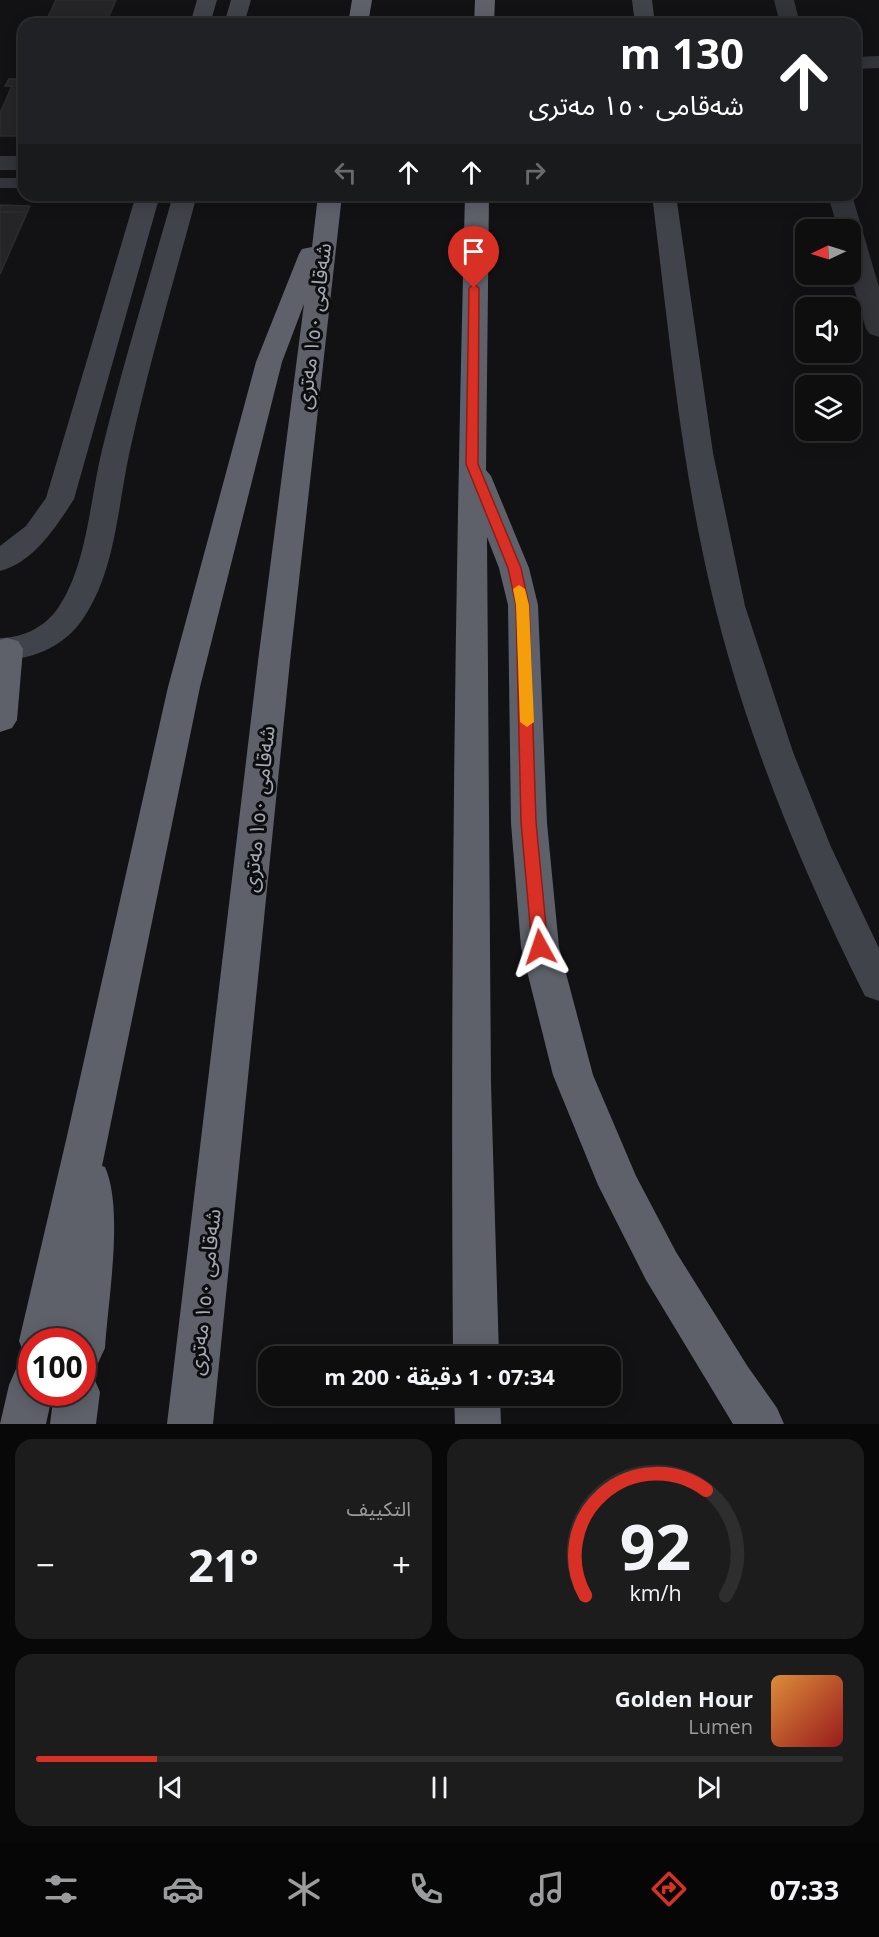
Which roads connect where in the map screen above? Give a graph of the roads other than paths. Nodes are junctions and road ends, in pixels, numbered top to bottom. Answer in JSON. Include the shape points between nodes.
{"nodes":[{"id":1,"x":207,"y":0,"type":"edge"},
{"id":2,"x":241,"y":0,"type":"edge"},
{"id":3,"x":362,"y":0,"type":"edge"},
{"id":4,"x":485,"y":0,"type":"edge"},
{"id":5,"x":642,"y":0,"type":"edge"},
{"id":6,"x":784,"y":0,"type":"edge"},
{"id":7,"x":202,"y":18,"type":"edge"},
{"id":8,"x":236,"y":18,"type":"edge"},
{"id":9,"x":359,"y":18,"type":"edge"},
{"id":10,"x":484,"y":18,"type":"edge"},
{"id":11,"x":644,"y":18,"type":"edge"},
{"id":12,"x":788,"y":18,"type":"edge"},
{"id":13,"x":879,"y":62,"type":"edge"},
{"id":14,"x":861,"y":63,"type":"edge"},
{"id":15,"x":0,"y":163,"type":"edge"},
{"id":16,"x":18,"y":163,"type":"edge"},
{"id":17,"x":0,"y":183,"type":"edge"},
{"id":18,"x":18,"y":183,"type":"edge"},
{"id":19,"x":146,"y":201,"type":"edge"},
{"id":20,"x":183,"y":201,"type":"edge"},
{"id":21,"x":477,"y":201,"type":"edge"},
{"id":22,"x":665,"y":201,"type":"edge"},
{"id":23,"x":842,"y":201,"type":"edge"},
{"id":24,"x":328,"y":205,"type":"edge"},
{"id":25,"x":847,"y":219,"type":"edge"},
{"id":26,"x":861,"y":268,"type":"edge"},
{"id":27,"x":879,"y":329,"type":"edge"},
{"id":28,"x":472,"y":464,"type":"junction"},
{"id":29,"x":0,"y":561,"type":"edge"},
{"id":30,"x":4,"y":649,"type":"edge"},
{"id":31,"x":0,"y":720,"type":"edge"},
{"id":32,"x":879,"y":985,"type":"edge"},
{"id":33,"x":88,"y":1136,"type":"junction"},
{"id":34,"x":44,"y":1328,"type":"edge"},
{"id":35,"x":84,"y":1328,"type":"edge"},
{"id":36,"x":477,"y":1346,"type":"edge"},
{"id":37,"x":27,"y":1406,"type":"edge"},
{"id":38,"x":76,"y":1406,"type":"edge"},
{"id":39,"x":477,"y":1406,"type":"edge"},
{"id":40,"x":23,"y":1424,"type":"edge"},
{"id":41,"x":74,"y":1424,"type":"edge"},
{"id":42,"x":190,"y":1424,"type":"edge"},
{"id":43,"x":478,"y":1424,"type":"edge"},
{"id":44,"x":761,"y":1424,"type":"edge"}],
"edges":[{"from":1,"to":7,"type":"street"},
{"from":2,"to":8,"type":"street"},
{"from":3,"to":9,"type":"highway"},
{"from":4,"to":10,"type":"highway"},
{"from":5,"to":11,"type":"street"},
{"from":6,"to":12,"type":"street"},
{"from":13,"to":14,"type":"street"},
{"from":15,"to":16,"type":"street"},
{"from":17,"to":18,"type":"lane"},
{"from":19,"to":29,"type":"street","via":[[60,499],[36,533]]},
{"from":20,"to":30,"type":"street","via":[[82,591],[60,627],[25,647]]},
{"from":21,"to":28,"type":"highway"},
{"from":22,"to":32,"type":"street","via":[[703,477],[736,627],[774,750],[817,858]]},
{"from":23,"to":25,"type":"street"},
{"from":24,"to":33,"type":"highway","via":[[269,362],[249,434],[184,687]]},
{"from":24,"to":42,"type":"highway","name":"شەقامی ١٥٠ مەتری"},
{"from":26,"to":27,"type":"street"},
{"from":28,"to":36,"type":"highway","via":[[471,1084]]},
{"from":28,"to":44,"type":"highway","via":[[514,568],[522,605],[529,822],[540,947],[573,1075],[619,1185],[661,1266]]},
{"from":30,"to":31,"type":"highway"},
{"from":33,"to":34,"type":"highway"},
{"from":33,"to":35,"type":"highway","via":[[92,1232]]},
{"from":37,"to":40,"type":"highway"},
{"from":38,"to":41,"type":"highway"},
{"from":39,"to":43,"type":"highway"}]}
